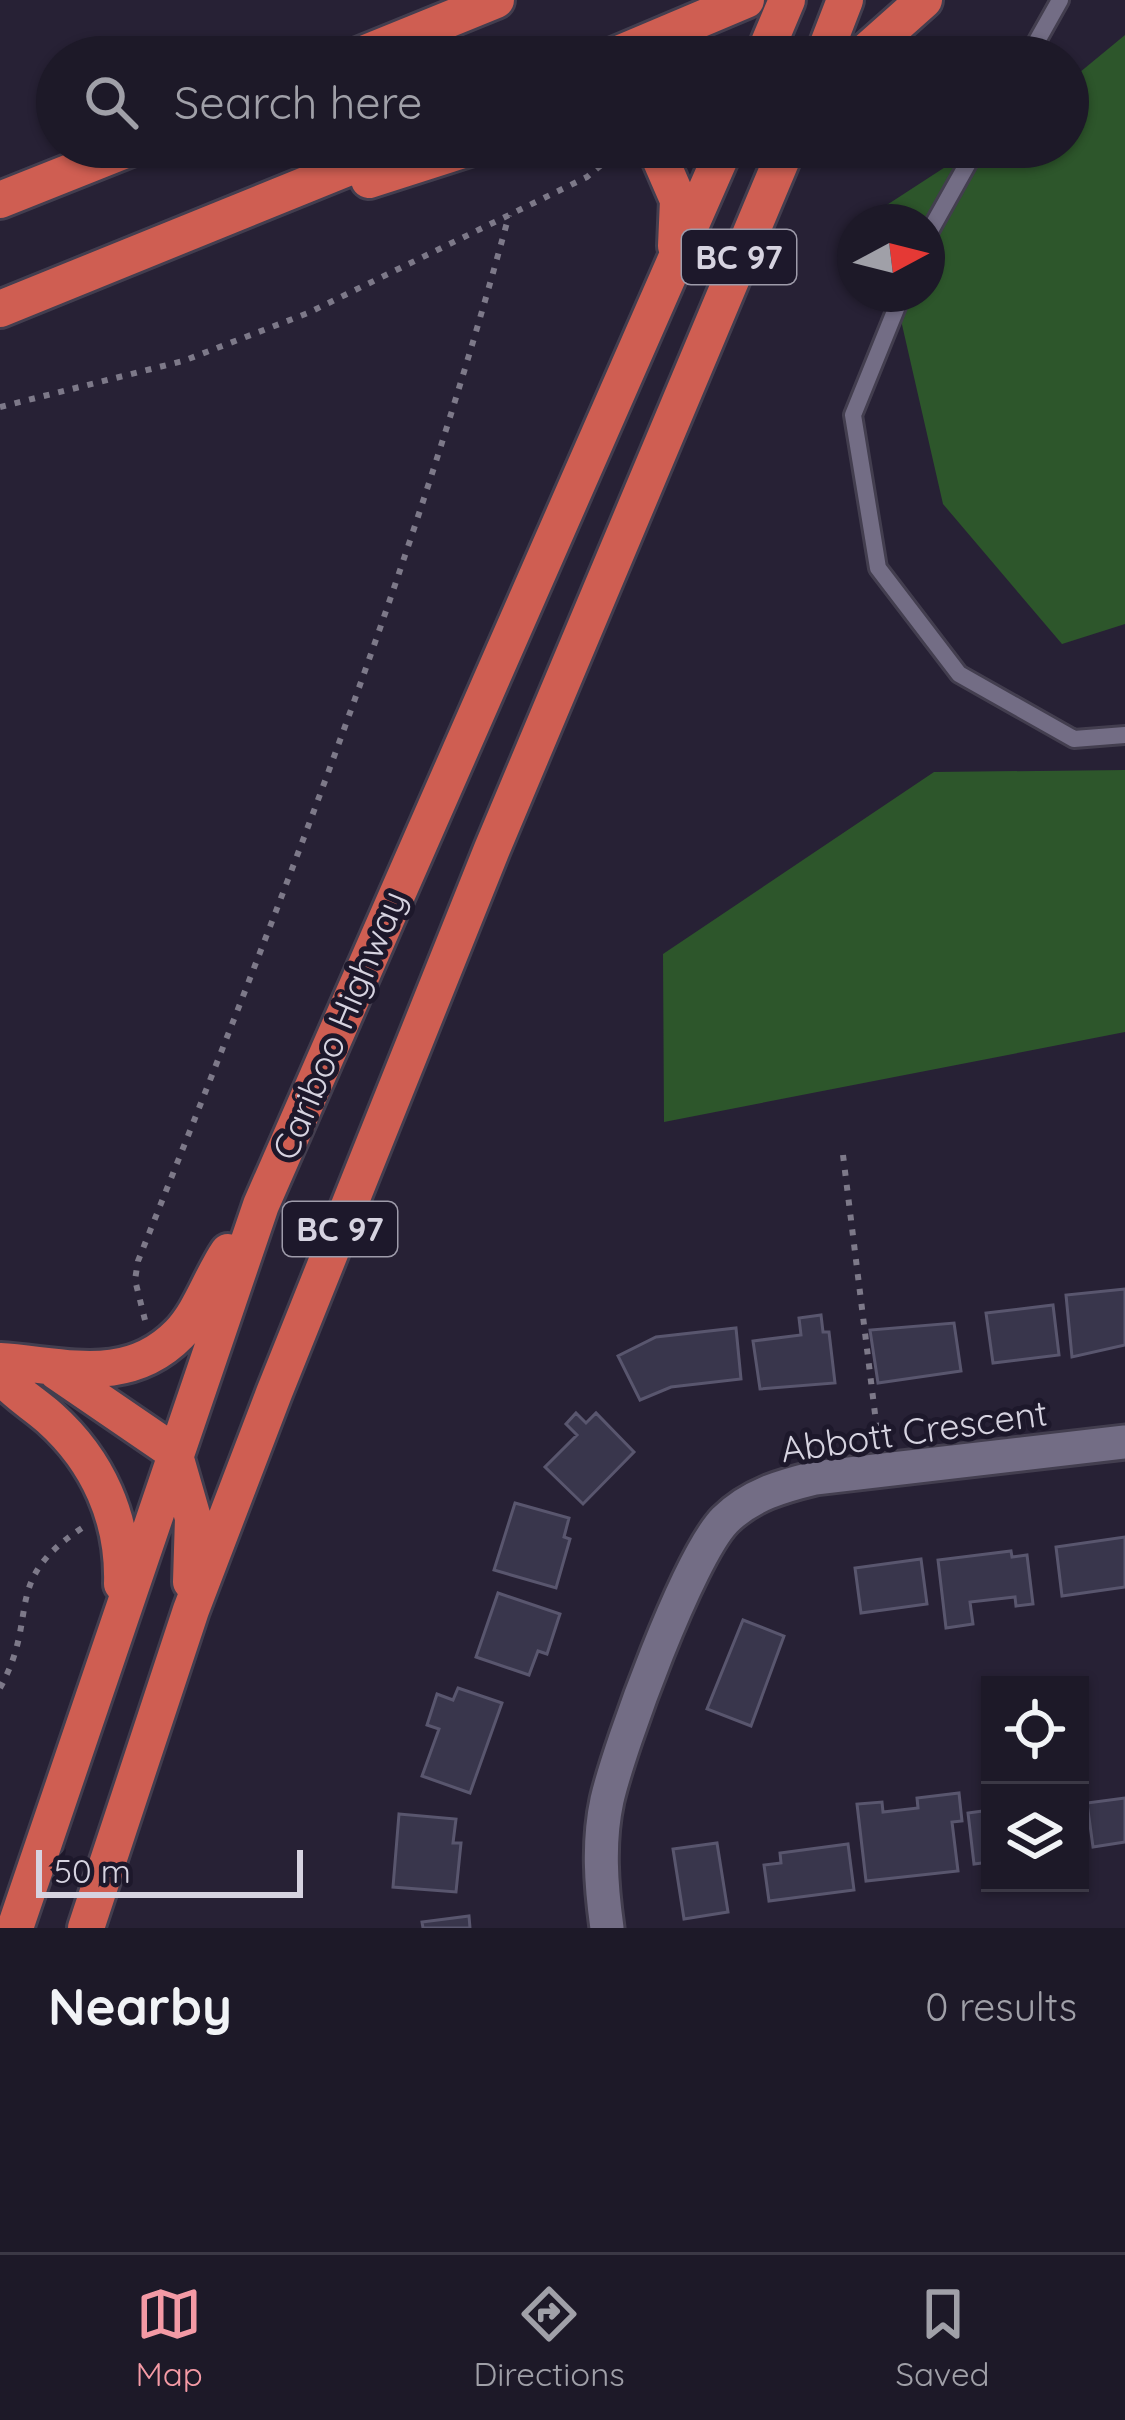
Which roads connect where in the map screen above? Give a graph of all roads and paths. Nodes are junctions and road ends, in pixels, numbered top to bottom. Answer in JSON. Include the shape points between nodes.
{"nodes":[{"id":1,"x":496,"y":0,"type":"edge"},
{"id":2,"x":746,"y":0,"type":"edge"},
{"id":3,"x":787,"y":0,"type":"edge"},
{"id":4,"x":845,"y":0,"type":"edge"},
{"id":5,"x":924,"y":0,"type":"edge"},
{"id":6,"x":1060,"y":0,"type":"edge"},
{"id":7,"x":408,"y":36,"type":"edge"},
{"id":8,"x":661,"y":36,"type":"edge"},
{"id":9,"x":772,"y":36,"type":"edge"},
{"id":10,"x":832,"y":36,"type":"edge"},
{"id":11,"x":884,"y":36,"type":"edge"},
{"id":12,"x":1040,"y":36,"type":"edge"},
{"id":13,"x":80,"y":168,"type":"edge"},
{"id":14,"x":350,"y":168,"type":"edge"},
{"id":15,"x":407,"y":168,"type":"edge"},
{"id":16,"x":598,"y":168,"type":"edge"},
{"id":17,"x":664,"y":168,"type":"edge"},
{"id":18,"x":716,"y":168,"type":"edge"},
{"id":19,"x":779,"y":168,"type":"edge"},
{"id":20,"x":965,"y":168,"type":"edge"},
{"id":21,"x":0,"y":200,"type":"edge"},
{"id":22,"x":945,"y":204,"type":"edge"},
{"id":23,"x":508,"y":215,"type":"junction"},
{"id":24,"x":166,"y":246,"type":"junction"},
{"id":25,"x":676,"y":265,"type":"junction"},
{"id":26,"x":0,"y":309,"type":"edge"},
{"id":27,"x":895,"y":312,"type":"edge"},
{"id":28,"x":0,"y":406,"type":"edge"},
{"id":29,"x":1125,"y":735,"type":"edge"},
{"id":30,"x":843,"y":1155,"type":"dead end"},
{"id":31,"x":261,"y":1205,"type":"junction"},
{"id":32,"x":152,"y":1337,"type":"dead end"},
{"id":33,"x":0,"y":1361,"type":"edge"},
{"id":34,"x":54,"y":1370,"type":"junction"},
{"id":35,"x":0,"y":1375,"type":"edge"},
{"id":36,"x":1125,"y":1442,"type":"edge"},
{"id":37,"x":174,"y":1452,"type":"junction"},
{"id":38,"x":882,"y":1470,"type":"junction"},
{"id":39,"x":85,"y":1527,"type":"dead end"},
{"id":40,"x":190,"y":1610,"type":"junction"},
{"id":41,"x":121,"y":1613,"type":"junction"},
{"id":42,"x":0,"y":1688,"type":"edge"},
{"id":43,"x":15,"y":1928,"type":"edge"},
{"id":44,"x":86,"y":1928,"type":"edge"},
{"id":45,"x":607,"y":1928,"type":"edge"}],
"edges":[{"from":1,"to":7,"type":"highway"},
{"from":2,"to":8,"type":"highway"},
{"from":3,"to":9,"type":"highway"},
{"from":4,"to":10,"type":"highway"},
{"from":5,"to":11,"type":"highway"},
{"from":6,"to":12,"type":"lane"},
{"from":13,"to":21,"type":"highway"},
{"from":14,"to":24,"type":"highway"},
{"from":15,"to":24,"type":"highway"},
{"from":16,"to":23,"type":"path"},
{"from":17,"to":25,"type":"highway","via":[[678,200]]},
{"from":18,"to":25,"type":"highway","name":"Cariboo Highway","number":"BC 97"},
{"from":19,"to":40,"type":"highway","name":"Cariboo Highway","number":"BC 97","via":[[492,849]]},
{"from":20,"to":22,"type":"lane"},
{"from":23,"to":28,"type":"path","via":[[308,313],[183,361]]},
{"from":23,"to":32,"type":"path","via":[[392,604],[138,1261],[135,1280]]},
{"from":24,"to":26,"type":"highway"},
{"from":25,"to":31,"type":"highway","name":"Cariboo Highway","number":"BC 97"},
{"from":27,"to":29,"type":"lane","via":[[853,415],[878,568],[958,674],[1074,739]]},
{"from":30,"to":38,"type":"path"},
{"from":31,"to":34,"type":"highway","via":[[182,1332],[141,1361],[91,1373]]},
{"from":31,"to":37,"type":"highway","name":"Cariboo Highway","number":"BC 97"},
{"from":33,"to":34,"type":"highway"},
{"from":34,"to":37,"type":"highway"},
{"from":35,"to":41,"type":"highway","via":[[75,1442],[96,1473],[123,1546]]},
{"from":36,"to":38,"type":"street","name":"Abbott Crescent"},
{"from":37,"to":40,"type":"highway","via":[[193,1518]]},
{"from":37,"to":41,"type":"highway","name":"Cariboo Highway","number":"BC 97"},
{"from":38,"to":45,"type":"street","name":"Abbott Crescent","via":[[772,1489],[726,1519],[703,1549],[607,1800]]},
{"from":39,"to":42,"type":"path","via":[[40,1553],[22,1575]]},
{"from":40,"to":44,"type":"highway","name":"Cariboo Highway","number":"BC 97"},
{"from":41,"to":43,"type":"highway","name":"Cariboo Highway","number":"BC 97"}]}
